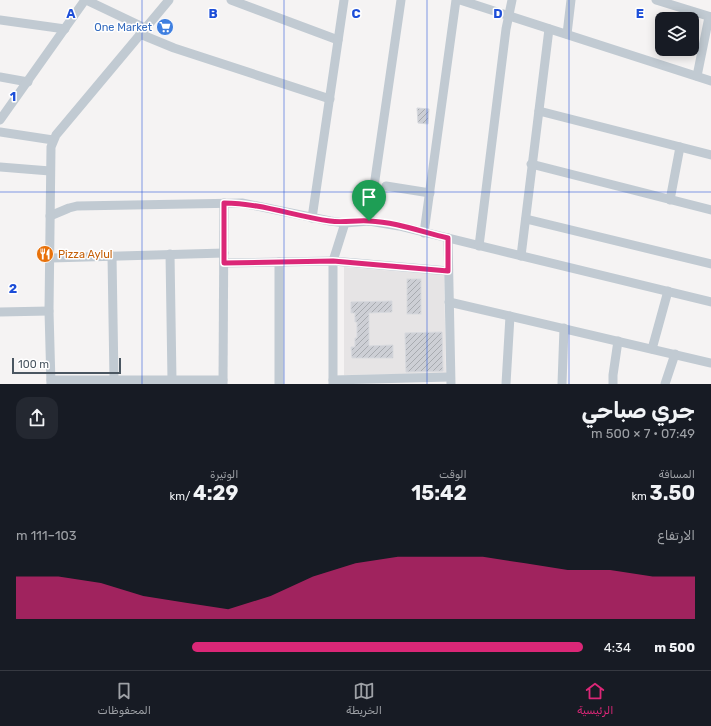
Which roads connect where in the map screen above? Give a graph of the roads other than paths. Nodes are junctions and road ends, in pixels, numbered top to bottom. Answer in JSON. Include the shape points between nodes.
{"nodes":[{"id":1,"x":86,"y":0,"type":"edge"},
{"id":2,"x":169,"y":0,"type":"edge"},
{"id":3,"x":231,"y":0,"type":"edge"},
{"id":4,"x":344,"y":0,"type":"edge"},
{"id":5,"x":401,"y":0,"type":"edge"},
{"id":6,"x":456,"y":0,"type":"edge"},
{"id":7,"x":460,"y":0,"type":"edge"},
{"id":8,"x":512,"y":0,"type":"edge"},
{"id":9,"x":571,"y":0,"type":"edge"},
{"id":10,"x":656,"y":0,"type":"edge"},
{"id":11,"x":676,"y":3,"type":"edge"},
{"id":12,"x":510,"y":15,"type":"junction"},
{"id":13,"x":710,"y":17,"type":"edge"},
{"id":14,"x":0,"y":20,"type":"edge"},
{"id":15,"x":65,"y":29,"type":"junction"},
{"id":16,"x":549,"y":29,"type":"junction"},
{"id":17,"x":142,"y":31,"type":"junction"},
{"id":18,"x":567,"y":34,"type":"junction"},
{"id":19,"x":338,"y":40,"type":"junction"},
{"id":20,"x":697,"y":76,"type":"junction"},
{"id":21,"x":0,"y":77,"type":"edge"},
{"id":22,"x":711,"y":81,"type":"edge"},
{"id":23,"x":28,"y":82,"type":"junction"},
{"id":24,"x":330,"y":99,"type":"junction"},
{"id":25,"x":538,"y":111,"type":"junction"},
{"id":26,"x":0,"y":120,"type":"edge"},
{"id":27,"x":0,"y":132,"type":"edge"},
{"id":28,"x":53,"y":140,"type":"junction"},
{"id":29,"x":680,"y":147,"type":"junction"},
{"id":30,"x":711,"y":155,"type":"edge"},
{"id":31,"x":531,"y":164,"type":"junction"},
{"id":32,"x":0,"y":167,"type":"edge"},
{"id":33,"x":50,"y":171,"type":"junction"},
{"id":34,"x":386,"y":186,"type":"dead end"},
{"id":35,"x":430,"y":193,"type":"junction"},
{"id":36,"x":670,"y":200,"type":"junction"},
{"id":37,"x":224,"y":203,"type":"junction"},
{"id":38,"x":711,"y":210,"type":"edge"},
{"id":39,"x":50,"y":216,"type":"junction"},
{"id":40,"x":312,"y":218,"type":"junction"},
{"id":41,"x":526,"y":219,"type":"junction"},
{"id":42,"x":369,"y":221,"type":"junction"},
{"id":43,"x":345,"y":223,"type":"junction"},
{"id":44,"x":424,"y":233,"type":"junction"},
{"id":45,"x":448,"y":238,"type":"junction"},
{"id":46,"x":479,"y":246,"type":"junction"},
{"id":47,"x":224,"y":253,"type":"junction"},
{"id":48,"x":170,"y":254,"type":"junction"},
{"id":49,"x":112,"y":256,"type":"junction"},
{"id":50,"x":521,"y":256,"type":"junction"},
{"id":51,"x":51,"y":258,"type":"junction"},
{"id":52,"x":333,"y":261,"type":"junction"},
{"id":53,"x":279,"y":262,"type":"junction"},
{"id":54,"x":224,"y":263,"type":"junction"},
{"id":55,"x":711,"y":264,"type":"edge"},
{"id":56,"x":448,"y":271,"type":"junction"},
{"id":57,"x":668,"y":291,"type":"junction"},
{"id":58,"x":449,"y":302,"type":"junction"},
{"id":59,"x":711,"y":302,"type":"edge"},
{"id":60,"x":49,"y":311,"type":"junction"},
{"id":61,"x":0,"y":312,"type":"edge"},
{"id":62,"x":510,"y":316,"type":"junction"},
{"id":63,"x":564,"y":328,"type":"junction"},
{"id":64,"x":618,"y":341,"type":"junction"},
{"id":65,"x":652,"y":349,"type":"junction"},
{"id":66,"x":675,"y":354,"type":"junction"},
{"id":67,"x":711,"y":363,"type":"edge"},
{"id":68,"x":114,"y":380,"type":"junction"},
{"id":69,"x":172,"y":380,"type":"junction"},
{"id":70,"x":450,"y":381,"type":"edge"},
{"id":71,"x":51,"y":382,"type":"edge"},
{"id":72,"x":223,"y":382,"type":"edge"},
{"id":73,"x":333,"y":382,"type":"edge"},
{"id":74,"x":279,"y":384,"type":"edge"},
{"id":75,"x":506,"y":384,"type":"edge"},
{"id":76,"x":562,"y":384,"type":"edge"},
{"id":77,"x":613,"y":384,"type":"edge"},
{"id":78,"x":665,"y":384,"type":"edge"}],
"edges":[{"from":1,"to":15,"type":"street"},
{"from":1,"to":17,"type":"street"},
{"from":2,"to":17,"type":"street"},
{"from":3,"to":19,"type":"street"},
{"from":4,"to":19,"type":"street"},
{"from":5,"to":42,"type":"street"},
{"from":6,"to":35,"type":"street"},
{"from":7,"to":12,"type":"street"},
{"from":8,"to":12,"type":"street"},
{"from":9,"to":18,"type":"street"},
{"from":10,"to":11,"type":"street"},
{"from":11,"to":13,"type":"street"},
{"from":12,"to":16,"type":"street"},
{"from":12,"to":46,"type":"street","via":[[506,28]]},
{"from":13,"to":20,"type":"street"},
{"from":14,"to":15,"type":"street"},
{"from":15,"to":23,"type":"street"},
{"from":16,"to":18,"type":"street"},
{"from":16,"to":25,"type":"street"},
{"from":17,"to":24,"type":"street","via":[[174,48]]},
{"from":17,"to":28,"type":"street"},
{"from":18,"to":20,"type":"street"},
{"from":19,"to":24,"type":"street"},
{"from":20,"to":22,"type":"street"},
{"from":21,"to":23,"type":"street"},
{"from":23,"to":26,"type":"street"},
{"from":24,"to":40,"type":"street"},
{"from":25,"to":29,"type":"street"},
{"from":25,"to":31,"type":"street"},
{"from":27,"to":28,"type":"street"},
{"from":28,"to":33,"type":"street"},
{"from":29,"to":30,"type":"street"},
{"from":29,"to":36,"type":"street"},
{"from":31,"to":36,"type":"street"},
{"from":31,"to":41,"type":"street"},
{"from":32,"to":33,"type":"street"},
{"from":33,"to":39,"type":"street"},
{"from":34,"to":35,"type":"street"},
{"from":35,"to":44,"type":"street"},
{"from":36,"to":38,"type":"street"},
{"from":37,"to":39,"type":"street","via":[[77,206]]},
{"from":37,"to":40,"type":"street","via":[[242,203]]},
{"from":37,"to":47,"type":"street"},
{"from":39,"to":51,"type":"street"},
{"from":40,"to":43,"type":"street"},
{"from":41,"to":50,"type":"street"},
{"from":41,"to":55,"type":"street"},
{"from":42,"to":43,"type":"street"},
{"from":42,"to":44,"type":"street"},
{"from":43,"to":52,"type":"street"},
{"from":44,"to":45,"type":"street"},
{"from":45,"to":46,"type":"street"},
{"from":45,"to":56,"type":"street"},
{"from":46,"to":50,"type":"street"},
{"from":47,"to":48,"type":"street"},
{"from":47,"to":54,"type":"street"},
{"from":48,"to":49,"type":"street"},
{"from":48,"to":69,"type":"street"},
{"from":49,"to":51,"type":"street"},
{"from":49,"to":68,"type":"street"},
{"from":50,"to":57,"type":"street"},
{"from":51,"to":60,"type":"street"},
{"from":52,"to":53,"type":"street"},
{"from":52,"to":56,"type":"street"},
{"from":52,"to":73,"type":"street"},
{"from":53,"to":54,"type":"street"},
{"from":53,"to":74,"type":"street"},
{"from":54,"to":72,"type":"street"},
{"from":56,"to":58,"type":"street"},
{"from":57,"to":59,"type":"street"},
{"from":57,"to":65,"type":"street"},
{"from":58,"to":62,"type":"street"},
{"from":58,"to":70,"type":"street"},
{"from":60,"to":61,"type":"street"},
{"from":60,"to":71,"type":"street"},
{"from":62,"to":63,"type":"street"},
{"from":62,"to":75,"type":"street"},
{"from":63,"to":64,"type":"street"},
{"from":63,"to":76,"type":"street"},
{"from":64,"to":65,"type":"street"},
{"from":64,"to":77,"type":"street"},
{"from":65,"to":66,"type":"street"},
{"from":66,"to":67,"type":"street"},
{"from":66,"to":78,"type":"street"},
{"from":68,"to":69,"type":"street"},
{"from":68,"to":71,"type":"street"},
{"from":69,"to":72,"type":"street"},
{"from":70,"to":73,"type":"street"}]}
